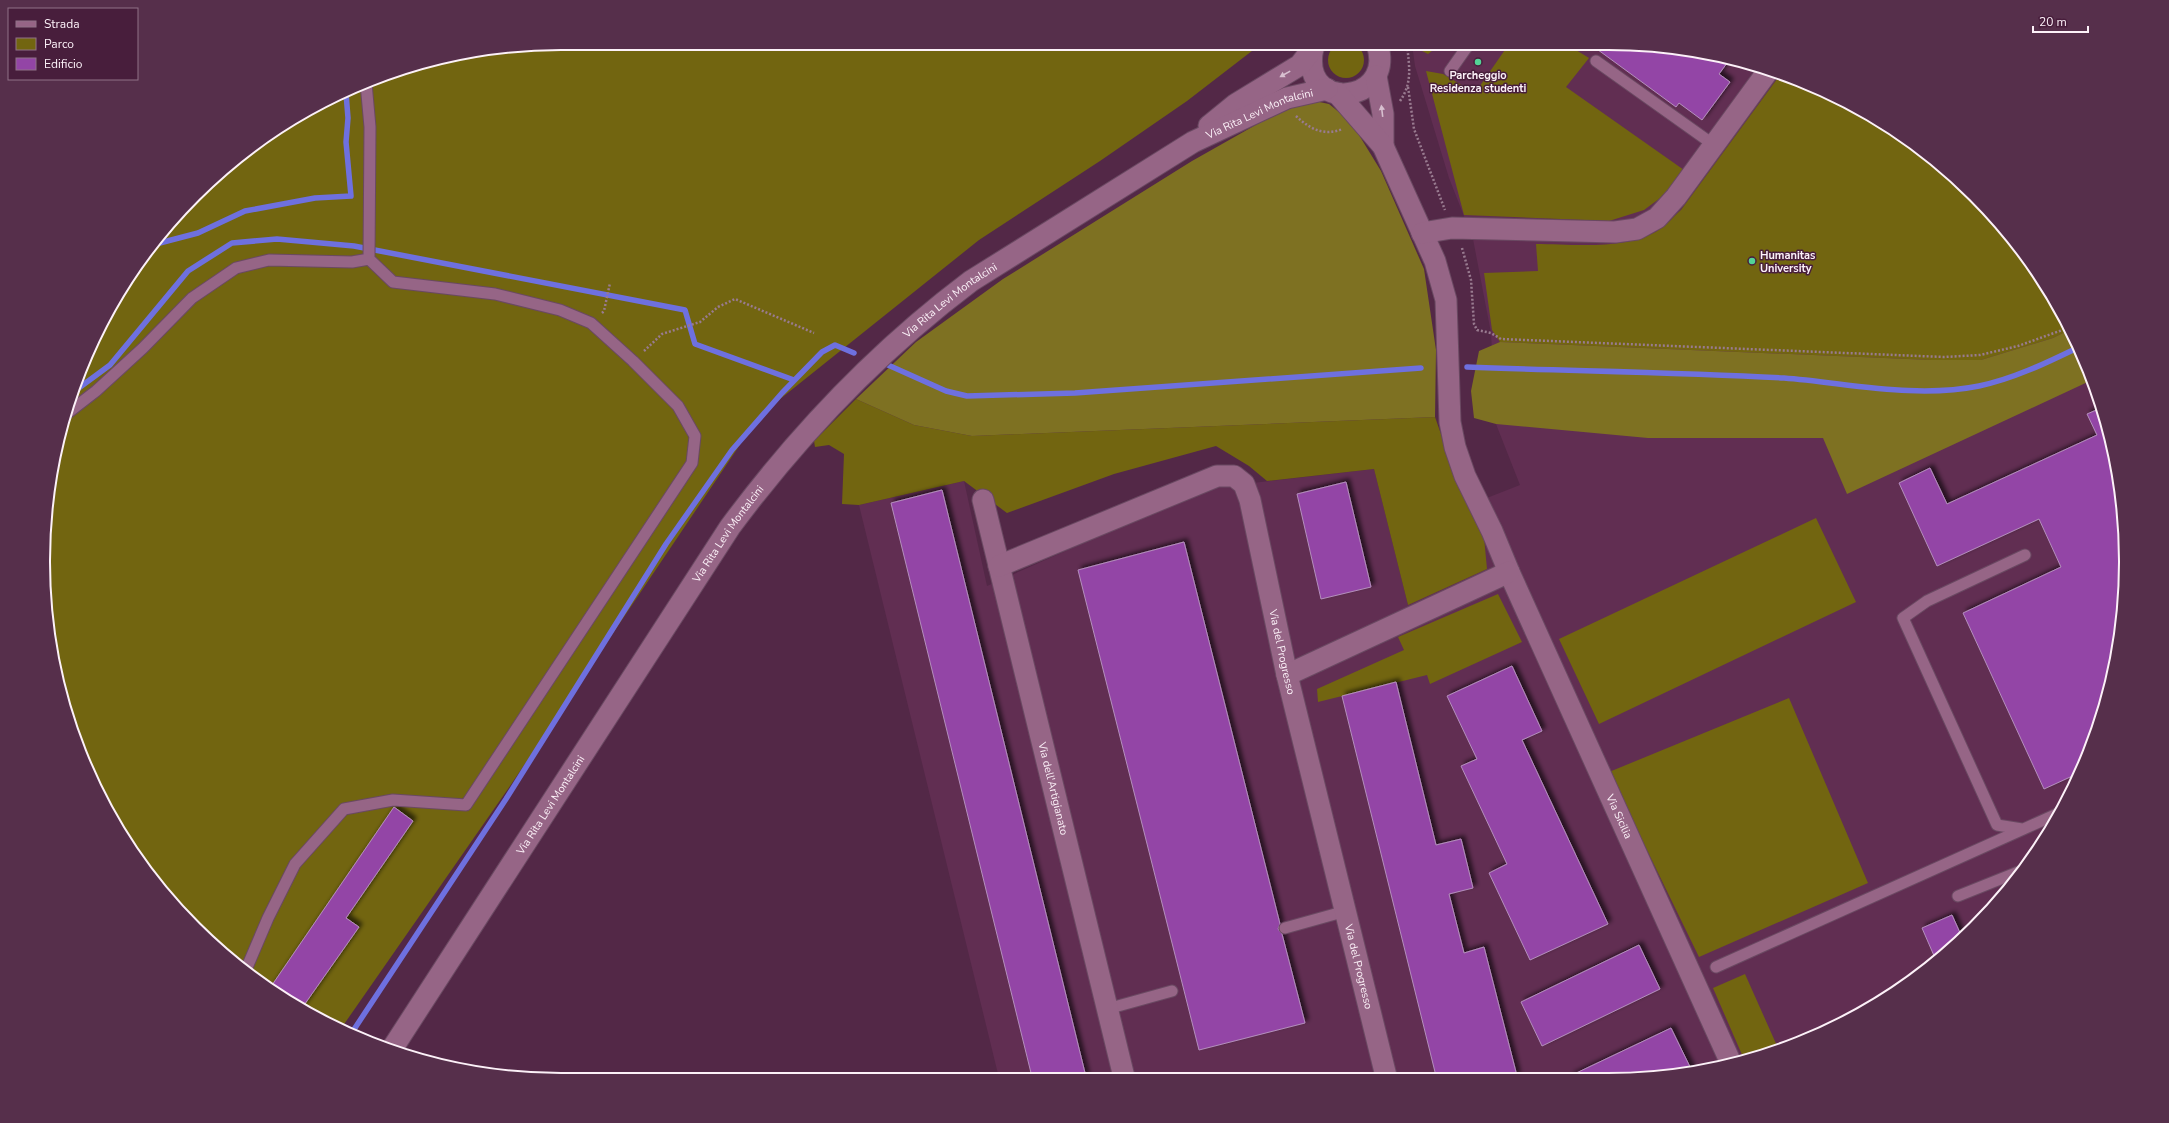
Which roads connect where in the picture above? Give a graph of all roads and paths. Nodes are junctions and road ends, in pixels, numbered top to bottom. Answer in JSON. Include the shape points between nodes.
{"nodes":[{"id":1,"x":1311,"y":50,"type":"edge"},
{"id":2,"x":1313,"y":50,"type":"edge"},
{"id":3,"x":1379,"y":50,"type":"edge"},
{"id":4,"x":1465,"y":50,"type":"edge"},
{"id":5,"x":1596,"y":60,"type":"dead end"},
{"id":6,"x":1450,"y":70,"type":"dead end"},
{"id":7,"x":1765,"y":75,"type":"edge"},
{"id":8,"x":1376,"y":76,"type":"junction"},
{"id":9,"x":1408,"y":87,"type":"dead end"},
{"id":10,"x":366,"y":89,"type":"edge"},
{"id":11,"x":1332,"y":91,"type":"junction"},
{"id":12,"x":1193,"y":142,"type":"junction"},
{"id":13,"x":1714,"y":145,"type":"junction"},
{"id":14,"x":1383,"y":146,"type":"junction"},
{"id":15,"x":1452,"y":228,"type":"junction"},
{"id":16,"x":1422,"y":233,"type":"junction"},
{"id":17,"x":369,"y":259,"type":"junction"},
{"id":18,"x":610,"y":283,"type":"dead end"},
{"id":19,"x":606,"y":303,"type":"dead end"},
{"id":20,"x":2063,"y":330,"type":"edge"},
{"id":21,"x":814,"y":334,"type":"dead end"},
{"id":22,"x":633,"y":362,"type":"junction"},
{"id":23,"x":73,"y":408,"type":"edge"},
{"id":24,"x":983,"y":500,"type":"dead end"},
{"id":25,"x":2025,"y":555,"type":"dead end"},
{"id":26,"x":999,"y":566,"type":"junction"},
{"id":27,"x":1509,"y":572,"type":"junction"},
{"id":28,"x":1287,"y":675,"type":"junction"},
{"id":29,"x":2050,"y":817,"type":"edge"},
{"id":30,"x":2022,"y":830,"type":"junction"},
{"id":31,"x":2012,"y":874,"type":"edge"},
{"id":32,"x":1958,"y":896,"type":"dead end"},
{"id":33,"x":1346,"y":911,"type":"junction"},
{"id":34,"x":1285,"y":928,"type":"dead end"},
{"id":35,"x":248,"y":965,"type":"edge"},
{"id":36,"x":1716,"y":967,"type":"dead end"},
{"id":37,"x":1172,"y":990,"type":"dead end"},
{"id":38,"x":1107,"y":1009,"type":"junction"},
{"id":39,"x":395,"y":1045,"type":"edge"},
{"id":40,"x":1729,"y":1058,"type":"edge"},
{"id":41,"x":1123,"y":1073,"type":"edge"},
{"id":42,"x":1385,"y":1073,"type":"edge"}],
"edges":[{"from":1,"to":12,"type":"street","name":"Via Rita Levi Montalcini","one_way":true,"via":[[1300,65],[1222,114]]},
{"from":2,"to":11,"type":"street","name":"Via Rita Levi Montalcini","via":[[1311,59],[1313,71],[1318,81]]},
{"from":3,"to":8,"type":"street","via":[[1380,65]]},
{"from":4,"to":6,"type":"lane"},
{"from":5,"to":13,"type":"lane"},
{"from":7,"to":13,"type":"street"},
{"from":8,"to":11,"type":"street","name":"Via Rita Levi Montalcini","via":[[1360,91],[1348,94]]},
{"from":14,"to":8,"type":"street","one_way":true,"via":[[1383,114]]},
{"from":9,"to":15,"type":"path","via":[[1414,129]]},
{"from":10,"to":17,"type":"lane","via":[[370,127]]},
{"from":11,"to":12,"type":"street","name":"Via Rita Levi Montalcini","via":[[1286,98]]},
{"from":11,"to":14,"type":"street"},
{"from":12,"to":39,"type":"street","name":"Via Rita Levi Montalcini","via":[[971,281],[937,306],[837,398],[773,471],[730,527]]},
{"from":13,"to":15,"type":"street","via":[[1676,197],[1657,218],[1637,229],[1615,232]]},
{"from":14,"to":16,"type":"street","name":"Via Sicilia"},
{"from":15,"to":16,"type":"street"},
{"from":15,"to":20,"type":"path","via":[[1461,246],[1471,280],[1474,324],[1477,330],[1491,333],[1501,339],[1944,357],[1980,355],[2018,346]]},
{"from":16,"to":27,"type":"street","name":"Via Sicilia","via":[[1446,300],[1450,422],[1455,447],[1465,476]]},
{"from":17,"to":22,"type":"lane","via":[[393,282],[496,294],[560,310],[591,323]]},
{"from":17,"to":23,"type":"lane","via":[[352,262],[269,260],[236,268],[192,298],[143,348]]},
{"from":18,"to":19,"type":"path"},
{"from":21,"to":22,"type":"path","via":[[735,299],[700,322],[662,334]]},
{"from":22,"to":35,"type":"lane","via":[[678,406],[696,436],[692,463],[466,806],[393,800],[344,809],[295,864]]},
{"from":24,"to":26,"type":"street","name":"Via dell'Artigianato"},
{"from":25,"to":30,"type":"lane","via":[[1927,601],[1904,618],[1997,825]]},
{"from":26,"to":28,"type":"street","name":"Via del Progresso","via":[[1217,476],[1234,476],[1244,484],[1250,500]]},
{"from":26,"to":38,"type":"street","name":"Via dell'Artigianato"},
{"from":27,"to":28,"type":"street"},
{"from":27,"to":40,"type":"street","name":"Via Sicilia"},
{"from":28,"to":33,"type":"street","name":"Via del Progresso"},
{"from":29,"to":30,"type":"lane"},
{"from":30,"to":36,"type":"lane"},
{"from":31,"to":32,"type":"lane"},
{"from":33,"to":34,"type":"lane"},
{"from":33,"to":42,"type":"street","name":"Via del Progresso"},
{"from":37,"to":38,"type":"lane"},
{"from":38,"to":41,"type":"street","name":"Via dell'Artigianato"}]}
